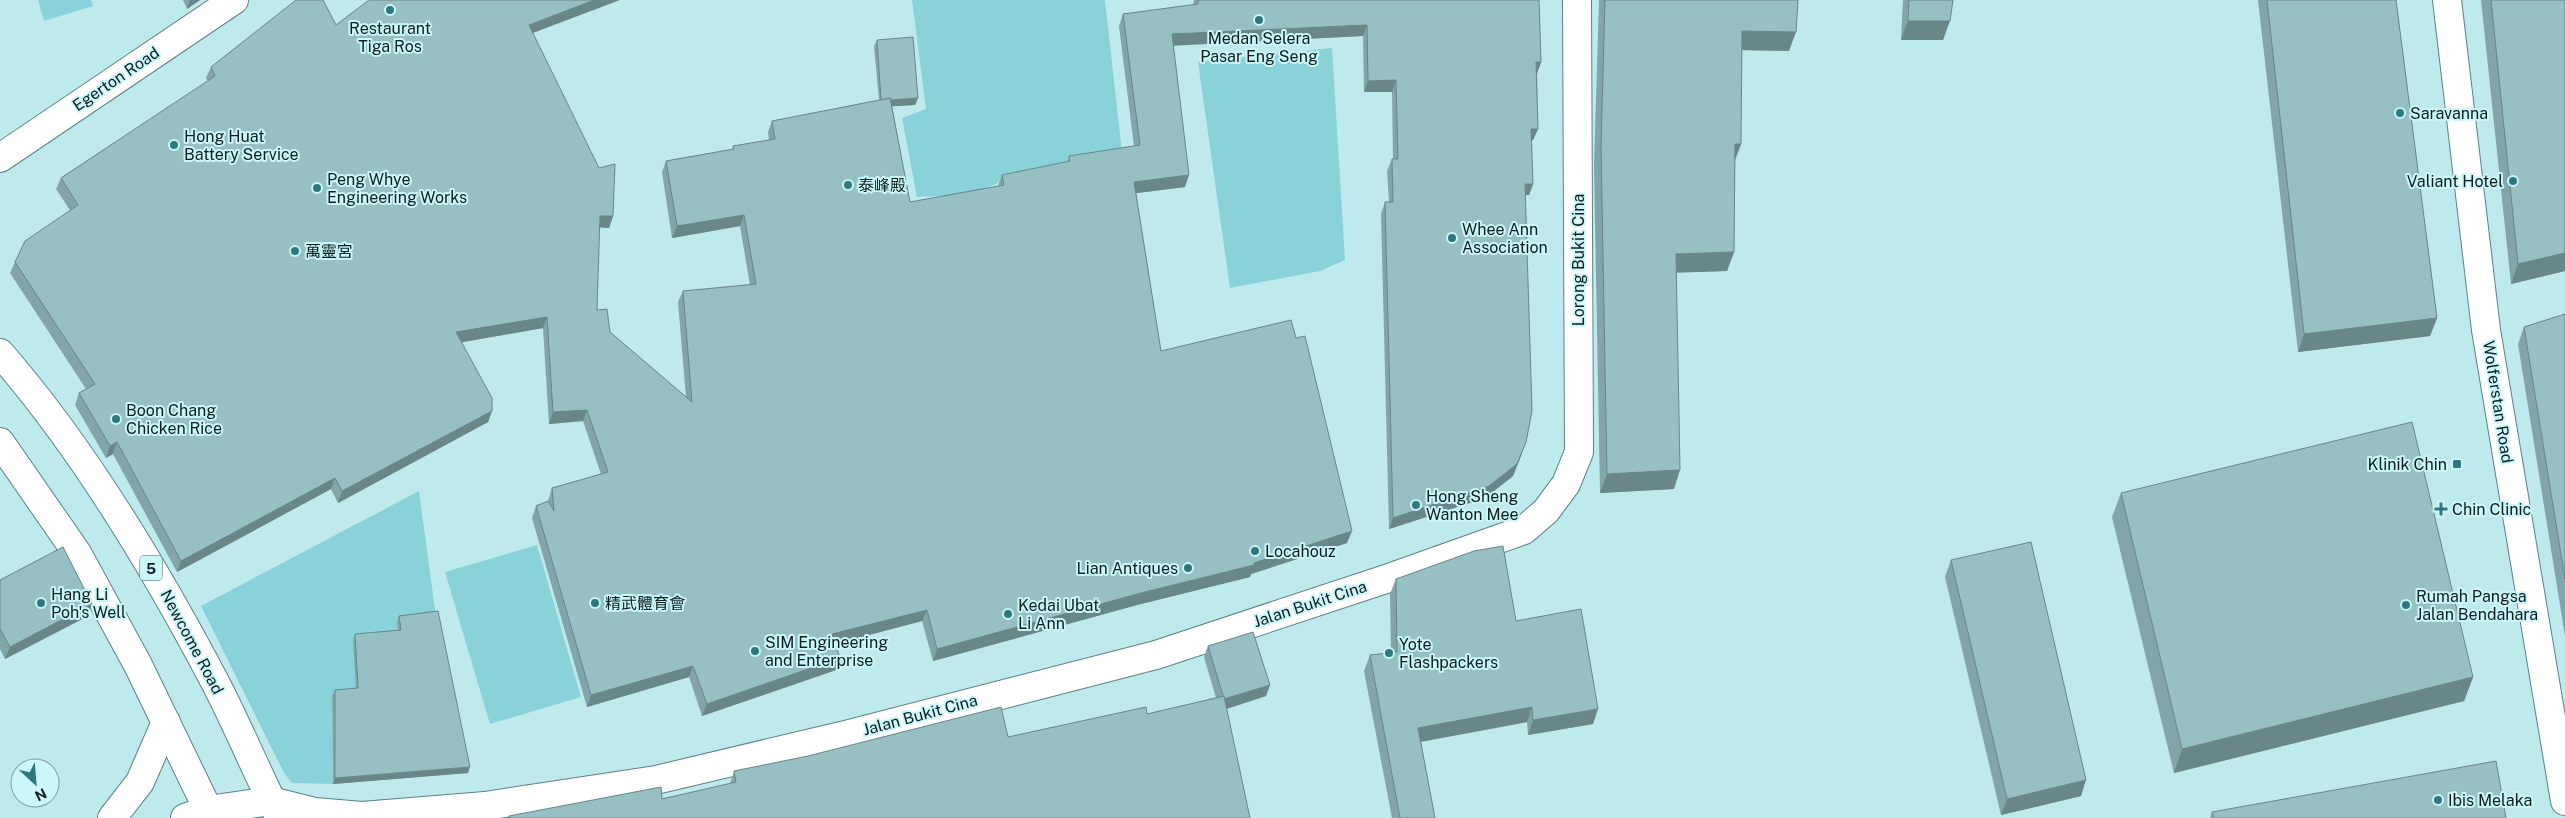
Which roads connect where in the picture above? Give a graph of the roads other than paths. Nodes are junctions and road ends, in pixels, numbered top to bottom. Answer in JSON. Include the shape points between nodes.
{"nodes":[{"id":1,"x":234,"y":0,"type":"edge"},
{"id":2,"x":1577,"y":0,"type":"edge"},
{"id":3,"x":2447,"y":0,"type":"edge"},
{"id":4,"x":0,"y":158,"type":"edge"},
{"id":5,"x":0,"y":353,"type":"edge"},
{"id":6,"x":0,"y":442,"type":"edge"},
{"id":7,"x":1546,"y":511,"type":"joint"},
{"id":8,"x":166,"y":722,"type":"junction"},
{"id":9,"x":2565,"y":802,"type":"edge"},
{"id":10,"x":276,"y":809,"type":"edge"},
{"id":11,"x":201,"y":815,"type":"edge"},
{"id":12,"x":112,"y":818,"type":"edge"}],
"edges":[{"from":1,"to":4,"type":"street","name":"Egerton Road"},
{"from":2,"to":7,"type":"street","name":"Lorong Bukit Cina","via":[[1580,452],[1566,484]]},
{"from":3,"to":9,"type":"street","name":"Wolferstan Road","via":[[2486,330]]},
{"from":5,"to":10,"type":"street","name":"Newcome Road","number":"5","via":[[70,444],[163,587],[215,682]]},
{"from":6,"to":8,"type":"street","via":[[77,553]]},
{"from":7,"to":10,"type":"street","name":"Jalan Bukit Cina","via":[[1524,530],[1493,542],[1156,655],[656,780],[485,806],[362,816]]},
{"from":8,"to":11,"type":"street"},
{"from":8,"to":12,"type":"street","via":[[140,782]]},
{"from":10,"to":11,"type":"street"}]}
